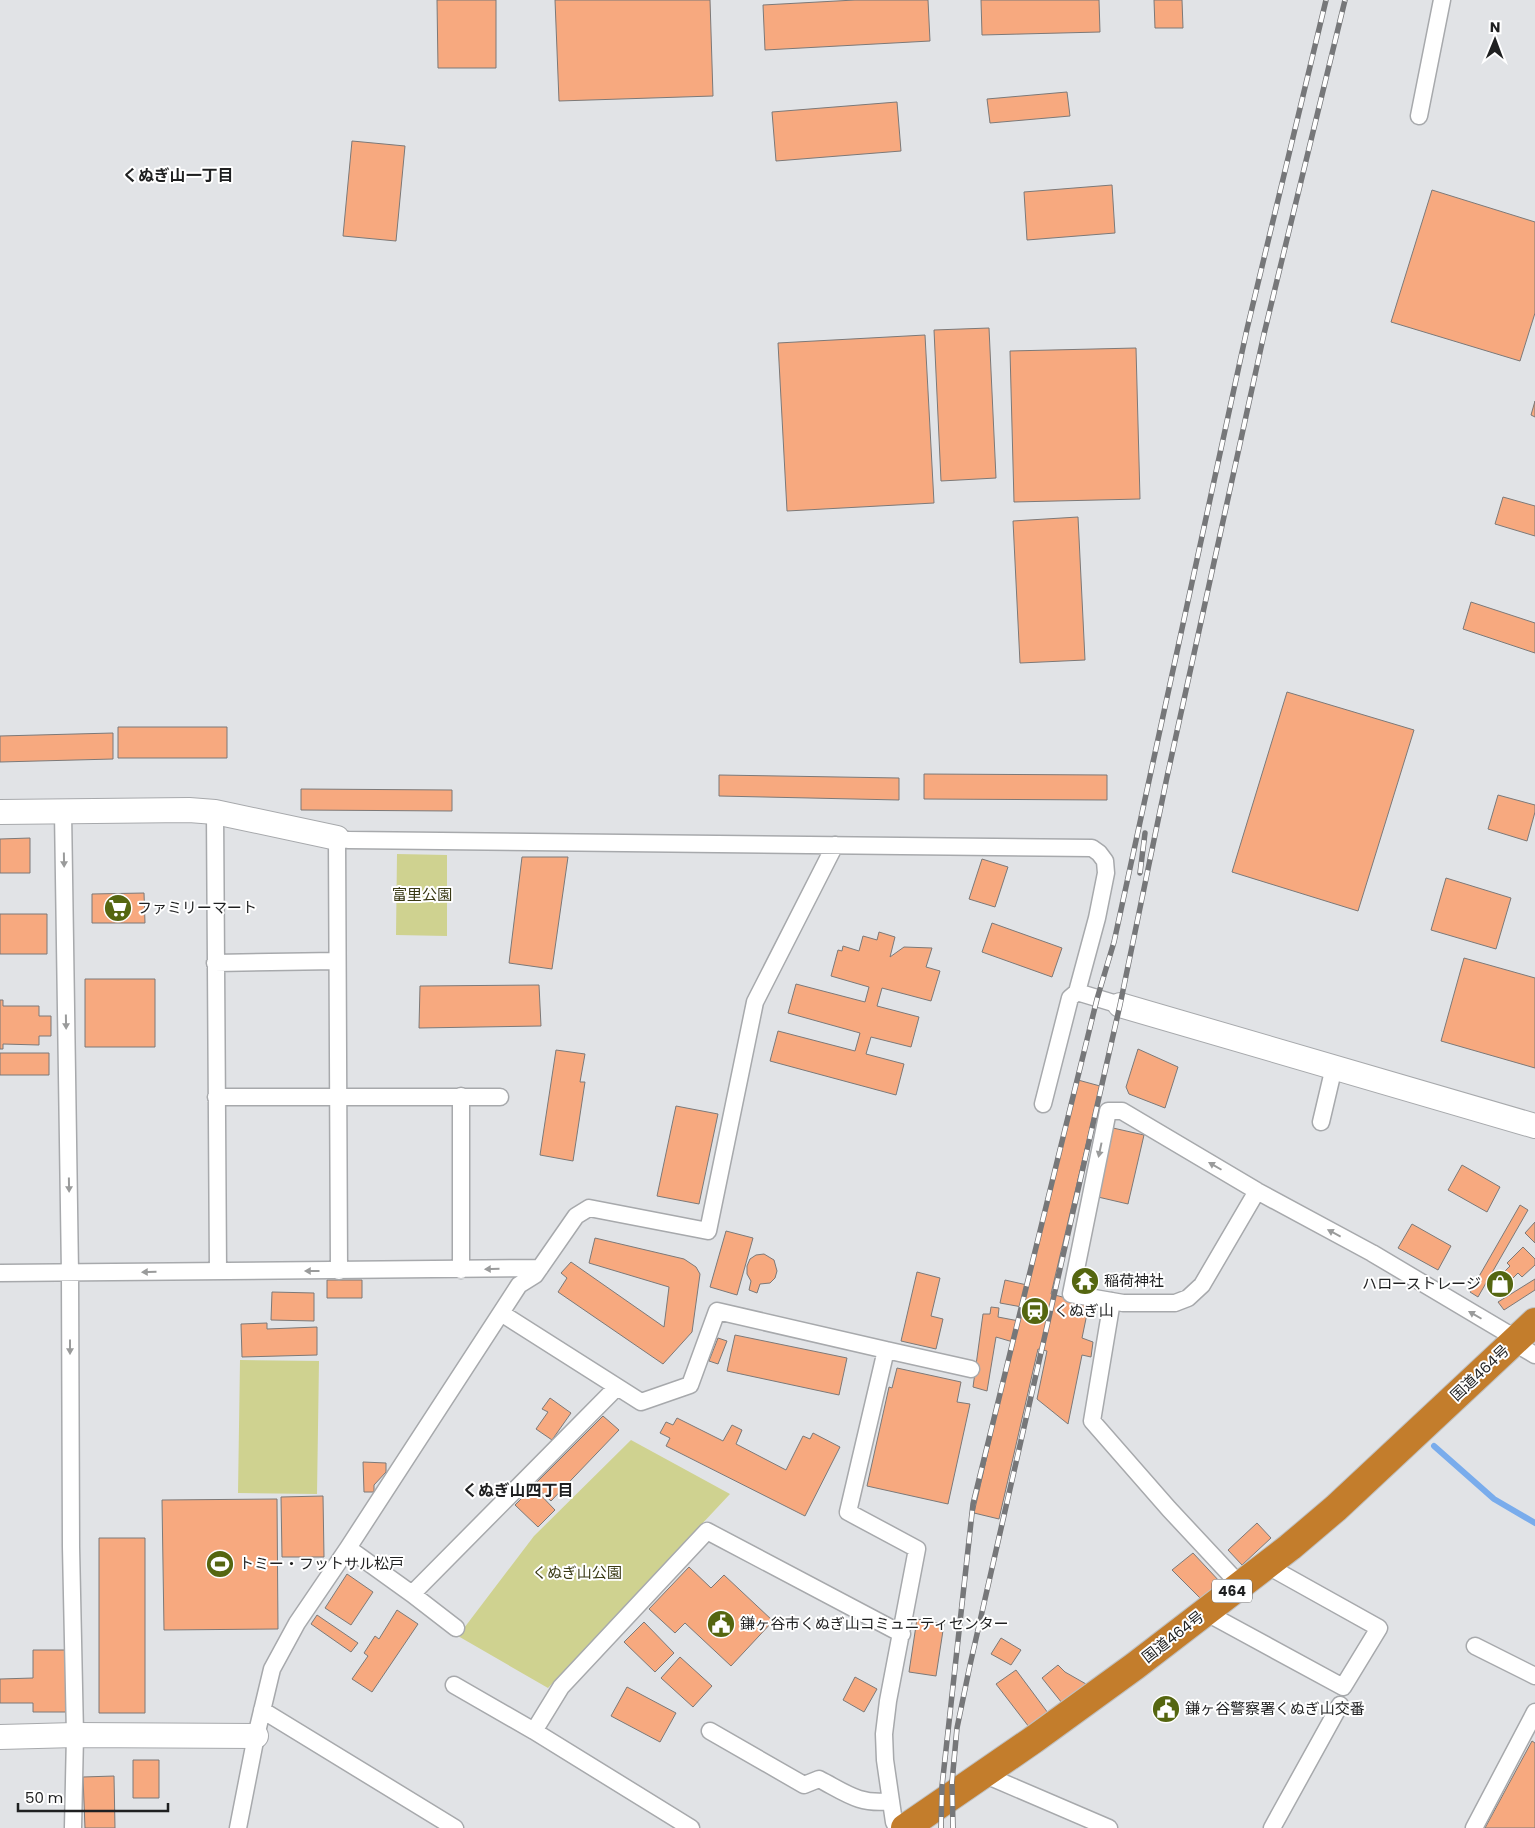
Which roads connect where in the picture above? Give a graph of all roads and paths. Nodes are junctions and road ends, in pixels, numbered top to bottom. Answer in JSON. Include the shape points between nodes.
{"nodes":[{"id":1,"x":1442,"y":0,"type":"edge"},
{"id":2,"x":1419,"y":116,"type":"dead end"},
{"id":3,"x":63,"y":811,"type":"junction"},
{"id":4,"x":0,"y":812,"type":"edge"},
{"id":5,"x":214,"y":812,"type":"junction"},
{"id":6,"x":337,"y":838,"type":"junction"},
{"id":7,"x":835,"y":845,"type":"junction"},
{"id":8,"x":337,"y":961,"type":"junction"},
{"id":9,"x":215,"y":962,"type":"junction"},
{"id":10,"x":1077,"y":992,"type":"junction"},
{"id":11,"x":1120,"y":1005,"type":"joint"},
{"id":12,"x":1334,"y":1067,"type":"junction"},
{"id":13,"x":338,"y":1096,"type":"junction"},
{"id":14,"x":461,"y":1096,"type":"junction"},
{"id":15,"x":216,"y":1097,"type":"junction"},
{"id":16,"x":500,"y":1097,"type":"dead end"},
{"id":17,"x":1043,"y":1104,"type":"dead end"},
{"id":18,"x":1321,"y":1122,"type":"dead end"},
{"id":19,"x":1535,"y":1126,"type":"edge"},
{"id":20,"x":1257,"y":1191,"type":"junction"},
{"id":21,"x":540,"y":1268,"type":"junction"},
{"id":22,"x":461,"y":1270,"type":"junction"},
{"id":23,"x":218,"y":1271,"type":"junction"},
{"id":24,"x":339,"y":1271,"type":"junction"},
{"id":25,"x":0,"y":1273,"type":"edge"},
{"id":26,"x":70,"y":1273,"type":"junction"},
{"id":27,"x":1112,"y":1302,"type":"junction"},
{"id":28,"x":502,"y":1313,"type":"junction"},
{"id":29,"x":1525,"y":1339,"type":"edge"},
{"id":30,"x":886,"y":1350,"type":"junction"},
{"id":31,"x":971,"y":1370,"type":"dead end"},
{"id":32,"x":617,"y":1387,"type":"junction"},
{"id":33,"x":348,"y":1548,"type":"junction"},
{"id":34,"x":1266,"y":1565,"type":"junction"},
{"id":35,"x":1240,"y":1585,"type":"junction"},
{"id":36,"x":412,"y":1594,"type":"junction"},
{"id":37,"x":1205,"y":1612,"type":"junction"},
{"id":38,"x":456,"y":1628,"type":"dead end"},
{"id":39,"x":902,"y":1634,"type":"junction"},
{"id":40,"x":1475,"y":1646,"type":"dead end"},
{"id":41,"x":1535,"y":1676,"type":"edge"},
{"id":42,"x":454,"y":1685,"type":"dead end"},
{"id":43,"x":1340,"y":1705,"type":"dead end"},
{"id":44,"x":262,"y":1710,"type":"junction"},
{"id":45,"x":1535,"y":1712,"type":"edge"},
{"id":46,"x":534,"y":1731,"type":"junction"},
{"id":47,"x":710,"y":1731,"type":"dead end"},
{"id":48,"x":75,"y":1735,"type":"junction"},
{"id":49,"x":256,"y":1736,"type":"junction"},
{"id":50,"x":0,"y":1737,"type":"edge"},
{"id":51,"x":983,"y":1774,"type":"junction"},
{"id":52,"x":891,"y":1801,"type":"junction"},
{"id":53,"x":74,"y":1828,"type":"edge"},
{"id":54,"x":238,"y":1828,"type":"edge"},
{"id":55,"x":455,"y":1828,"type":"edge"},
{"id":56,"x":691,"y":1828,"type":"edge"},
{"id":57,"x":898,"y":1828,"type":"edge"},
{"id":58,"x":905,"y":1828,"type":"edge"},
{"id":59,"x":1109,"y":1828,"type":"edge"},
{"id":60,"x":1272,"y":1828,"type":"edge"},
{"id":61,"x":1474,"y":1828,"type":"edge"}],
"edges":[{"from":1,"to":2,"type":"street"},
{"from":3,"to":4,"type":"street"},
{"from":3,"to":5,"type":"street"},
{"from":3,"to":26,"type":"street","one_way":true},
{"from":5,"to":6,"type":"street"},
{"from":5,"to":9,"type":"street"},
{"from":6,"to":7,"type":"street"},
{"from":6,"to":8,"type":"street"},
{"from":7,"to":10,"type":"street","via":[[1092,848],[1105,861],[1106,873],[1098,918]]},
{"from":7,"to":21,"type":"street","via":[[755,1002],[708,1231],[589,1208],[576,1216]]},
{"from":8,"to":9,"type":"street"},
{"from":8,"to":13,"type":"street"},
{"from":9,"to":15,"type":"street"},
{"from":10,"to":11,"type":"street"},
{"from":10,"to":17,"type":"street","via":[[1070,998]]},
{"from":11,"to":12,"type":"street"},
{"from":12,"to":18,"type":"street"},
{"from":12,"to":19,"type":"street"},
{"from":13,"to":14,"type":"street"},
{"from":13,"to":15,"type":"street"},
{"from":13,"to":24,"type":"street"},
{"from":14,"to":16,"type":"street"},
{"from":14,"to":22,"type":"street"},
{"from":15,"to":23,"type":"street"},
{"from":20,"to":27,"type":"street","via":[[1202,1285],[1188,1298],[1175,1303]]},
{"from":20,"to":27,"type":"street","one_way":true,"via":[[1109,1105],[1071,1294]]},
{"from":29,"to":20,"type":"street","one_way":true,"via":[[1489,1323],[1372,1253]]},
{"from":21,"to":22,"type":"street","one_way":true},
{"from":21,"to":28,"type":"street","via":[[519,1286]]},
{"from":22,"to":24,"type":"street"},
{"from":24,"to":23,"type":"street","one_way":true},
{"from":23,"to":26,"type":"street","one_way":true},
{"from":25,"to":26,"type":"street"},
{"from":26,"to":48,"type":"street","one_way":true},
{"from":27,"to":35,"type":"street","via":[[1092,1421]]},
{"from":28,"to":32,"type":"street"},
{"from":28,"to":33,"type":"street"},
{"from":29,"to":34,"type":"highway","name":"国道464号","number":"464","via":[[1336,1508]]},
{"from":30,"to":31,"type":"street"},
{"from":30,"to":32,"type":"street","via":[[717,1311],[690,1385],[641,1402]]},
{"from":30,"to":39,"type":"street","via":[[848,1512],[917,1549]]},
{"from":32,"to":36,"type":"street"},
{"from":33,"to":36,"type":"street"},
{"from":33,"to":44,"type":"street","via":[[297,1623],[272,1669]]},
{"from":34,"to":35,"type":"highway","name":"国道464号","number":"464"},
{"from":34,"to":37,"type":"street","via":[[1379,1628],[1343,1687]]},
{"from":35,"to":37,"type":"highway","name":"国道464号","number":"464"},
{"from":36,"to":38,"type":"street"},
{"from":37,"to":51,"type":"highway","name":"国道464号","number":"464"},
{"from":39,"to":46,"type":"street","via":[[707,1531],[558,1690]]},
{"from":39,"to":52,"type":"street","via":[[884,1734]]},
{"from":40,"to":41,"type":"street"},
{"from":42,"to":46,"type":"street"},
{"from":43,"to":60,"type":"street"},
{"from":44,"to":49,"type":"street"},
{"from":44,"to":55,"type":"street"},
{"from":45,"to":61,"type":"street"},
{"from":46,"to":56,"type":"street"},
{"from":47,"to":52,"type":"street","via":[[804,1784],[819,1779],[861,1801]]},
{"from":48,"to":49,"type":"street"},
{"from":48,"to":50,"type":"street"},
{"from":48,"to":53,"type":"street"},
{"from":49,"to":54,"type":"street"},
{"from":51,"to":58,"type":"highway","name":"国道464号","number":"464"},
{"from":51,"to":59,"type":"street"},
{"from":52,"to":57,"type":"street"}]}
